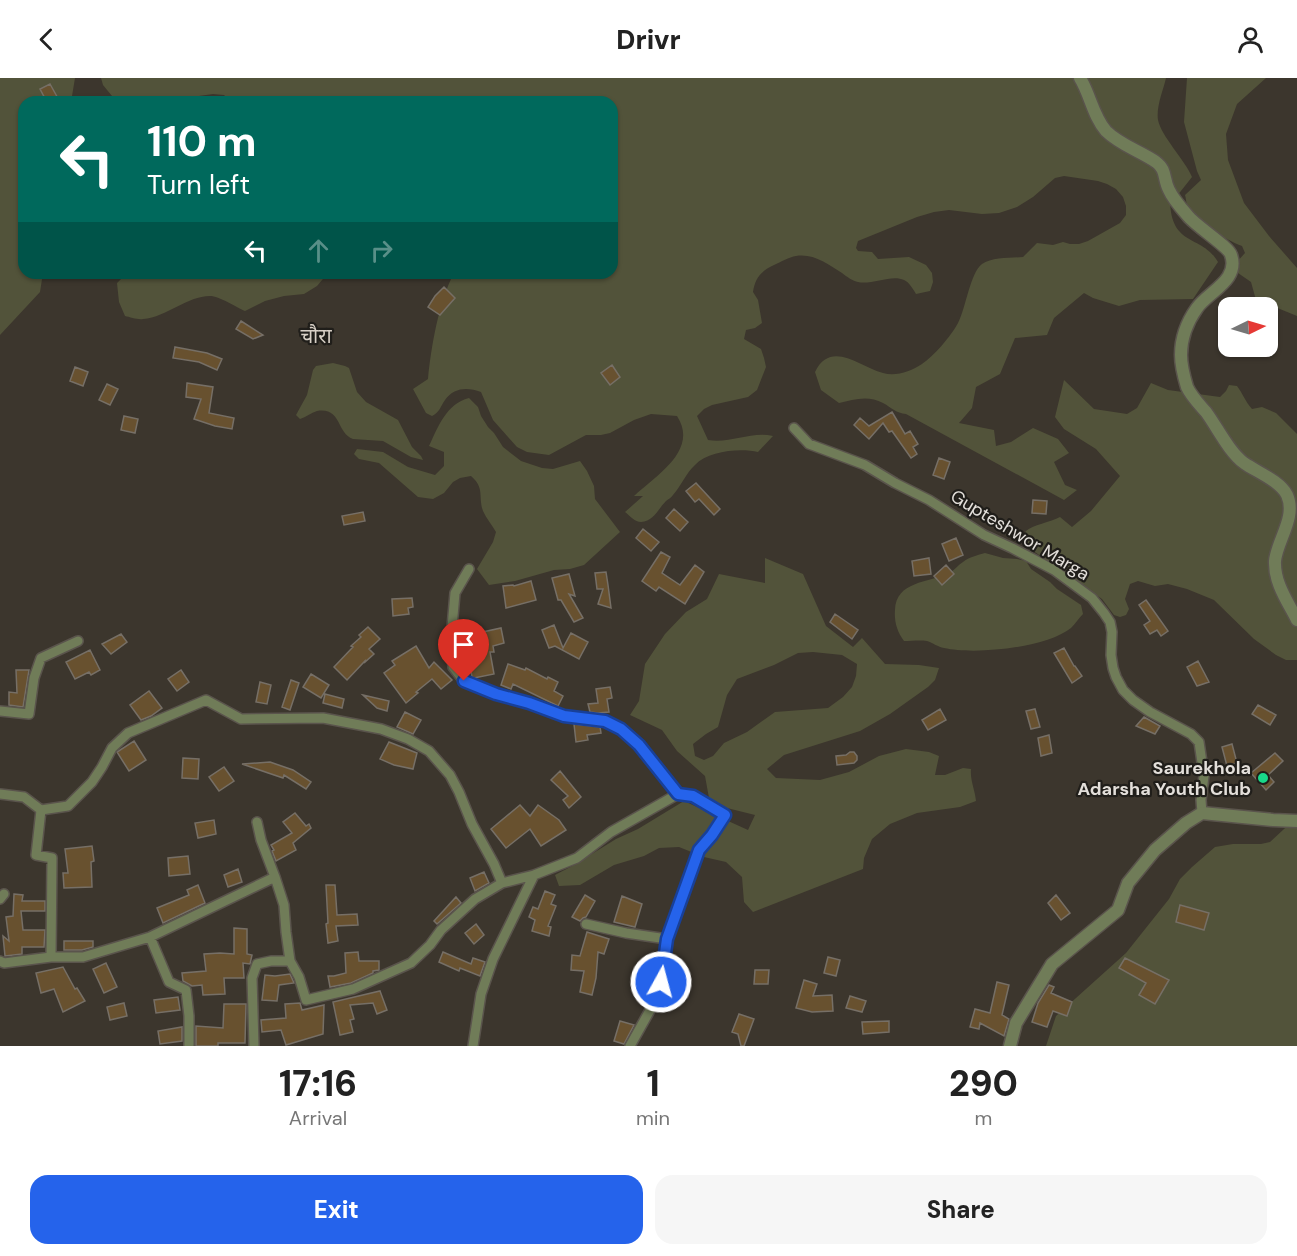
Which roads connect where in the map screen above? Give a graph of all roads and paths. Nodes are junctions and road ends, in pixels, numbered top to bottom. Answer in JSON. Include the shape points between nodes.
{"nodes":[{"id":1,"x":1080,"y":78,"type":"edge"},
{"id":2,"x":794,"y":428,"type":"dead end"},
{"id":3,"x":469,"y":569,"type":"dead end"},
{"id":4,"x":1297,"y":620,"type":"edge"},
{"id":5,"x":78,"y":641,"type":"dead end"},
{"id":6,"x":0,"y":711,"type":"edge"},
{"id":7,"x":0,"y":794,"type":"edge"},
{"id":8,"x":678,"y":794,"type":"junction"},
{"id":9,"x":41,"y":810,"type":"junction"},
{"id":10,"x":1202,"y":813,"type":"junction"},
{"id":11,"x":1297,"y":821,"type":"edge"},
{"id":12,"x":257,"y":822,"type":"dead end"},
{"id":13,"x":534,"y":875,"type":"junction"},
{"id":14,"x":275,"y":877,"type":"junction"},
{"id":15,"x":502,"y":883,"type":"junction"},
{"id":16,"x":586,"y":924,"type":"dead end"},
{"id":17,"x":150,"y":937,"type":"junction"},
{"id":18,"x":667,"y":939,"type":"junction"},
{"id":19,"x":51,"y":957,"type":"junction"},
{"id":20,"x":290,"y":961,"type":"junction"},
{"id":21,"x":0,"y":962,"type":"edge"},
{"id":22,"x":189,"y":1046,"type":"edge"},
{"id":23,"x":254,"y":1046,"type":"edge"},
{"id":24,"x":473,"y":1046,"type":"edge"},
{"id":25,"x":630,"y":1046,"type":"edge"},
{"id":26,"x":1010,"y":1046,"type":"edge"}],
"edges":[{"from":1,"to":4,"type":"street","via":[[1105,129],[1115,139],[1158,163],[1165,172],[1169,191],[1188,216],[1231,254],[1230,276],[1198,306],[1185,330],[1181,354],[1187,387],[1194,399],[1242,462],[1287,495],[1289,517],[1276,554],[1276,575]]},
{"from":2,"to":10,"type":"street","name":"Gupteshwor Marga","via":[[809,444],[864,465],[929,500],[984,535],[1054,570],[1092,598],[1110,622],[1113,668],[1124,690],[1150,712],[1199,742],[1204,776]]},
{"from":3,"to":8,"type":"street","via":[[455,593],[451,639],[453,667],[464,681],[564,716],[605,721],[621,729]]},
{"from":5,"to":6,"type":"street","via":[[41,658],[28,714]]},
{"from":7,"to":9,"type":"street","via":[[24,797]]},
{"from":8,"to":13,"type":"street","via":[[611,832],[577,858]]},
{"from":8,"to":18,"type":"street","via":[[693,796],[725,815],[699,850]]},
{"from":9,"to":15,"type":"street","via":[[68,806],[92,782],[112,748],[128,733],[206,700],[241,719],[323,718],[381,729],[429,751],[450,775]]},
{"from":9,"to":19,"type":"street","via":[[36,855],[52,858]]},
{"from":10,"to":11,"type":"street"},
{"from":10,"to":26,"type":"street","via":[[1155,850],[1128,883],[1118,910],[1052,964],[1016,1023]]},
{"from":12,"to":14,"type":"street"},
{"from":13,"to":15,"type":"street"},
{"from":13,"to":24,"type":"street","via":[[493,958],[481,994]]},
{"from":14,"to":17,"type":"street"},
{"from":14,"to":20,"type":"street","via":[[284,905]]},
{"from":15,"to":20,"type":"street","via":[[475,899],[411,963],[353,989],[306,1000]]},
{"from":16,"to":18,"type":"street"},
{"from":17,"to":19,"type":"street","via":[[83,957]]},
{"from":17,"to":22,"type":"street","via":[[170,982],[186,990]]},
{"from":18,"to":25,"type":"street","via":[[657,997]]},
{"from":19,"to":21,"type":"street"},
{"from":20,"to":23,"type":"street","via":[[257,964],[252,978]]}]}
